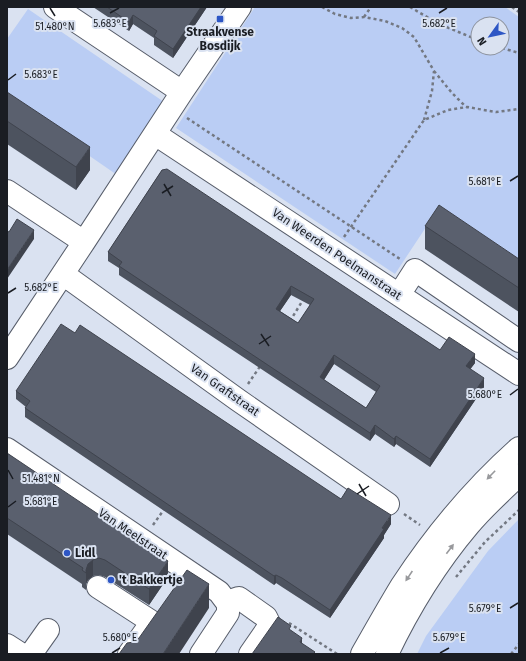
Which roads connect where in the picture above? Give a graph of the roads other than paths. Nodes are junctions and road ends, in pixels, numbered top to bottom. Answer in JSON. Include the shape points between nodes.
{"nodes":[{"id":1,"x":54,"y":7,"type":"edge"},
{"id":2,"x":240,"y":7,"type":"edge"},
{"id":3,"x":177,"y":100,"type":"junction"},
{"id":4,"x":155,"y":134,"type":"junction"},
{"id":5,"x":7,"y":191,"type":"edge"},
{"id":6,"x":84,"y":242,"type":"junction"},
{"id":7,"x":63,"y":274,"type":"junction"},
{"id":8,"x":398,"y":295,"type":"junction"},
{"id":9,"x":519,"y":341,"type":"edge"},
{"id":10,"x":7,"y":358,"type":"edge"},
{"id":11,"x":519,"y":374,"type":"edge"},
{"id":12,"x":519,"y":448,"type":"edge"},
{"id":13,"x":7,"y":449,"type":"edge"},
{"id":14,"x":519,"y":475,"type":"edge"},
{"id":15,"x":388,"y":504,"type":"dead end"},
{"id":16,"x":187,"y":570,"type":"junction"},
{"id":17,"x":98,"y":587,"type":"dead end"},
{"id":18,"x":227,"y":602,"type":"junction"},
{"id":19,"x":152,"y":622,"type":"junction"},
{"id":20,"x":48,"y":630,"type":"dead end"},
{"id":21,"x":7,"y":645,"type":"edge"},
{"id":22,"x":21,"y":654,"type":"edge"},
{"id":23,"x":31,"y":654,"type":"edge"},
{"id":24,"x":129,"y":654,"type":"edge"},
{"id":25,"x":201,"y":654,"type":"edge"},
{"id":26,"x":250,"y":654,"type":"edge"},
{"id":27,"x":362,"y":654,"type":"edge"},
{"id":28,"x":387,"y":654,"type":"edge"}],
"edges":[{"from":1,"to":3,"type":"street"},
{"from":2,"to":3,"type":"street"},
{"from":3,"to":4,"type":"street"},
{"from":4,"to":6,"type":"street"},
{"from":4,"to":8,"type":"street","name":"Van Weerden Poelmanstraat"},
{"from":5,"to":6,"type":"street"},
{"from":6,"to":7,"type":"street"},
{"from":7,"to":10,"type":"street"},
{"from":7,"to":15,"type":"street","name":"Van Graftstraat"},
{"from":8,"to":9,"type":"street","via":[[415,270]]},
{"from":8,"to":11,"type":"street","name":"Van Weerden Poelmanstraat"},
{"from":12,"to":27,"type":"street","one_way":true,"via":[[458,509],[424,553],[401,586]]},
{"from":13,"to":16,"type":"street","name":"Van Meelstraat"},
{"from":28,"to":14,"type":"street","one_way":true,"via":[[401,624],[431,574],[469,524]]},
{"from":16,"to":18,"type":"street","name":"Van Meelstraat","via":[[219,592]]},
{"from":16,"to":19,"type":"street"},
{"from":17,"to":19,"type":"street"},
{"from":18,"to":25,"type":"street","via":[[228,613]]},
{"from":18,"to":26,"type":"street","via":[[239,598],[266,617],[270,625]]},
{"from":19,"to":24,"type":"street"},
{"from":20,"to":23,"type":"street"},
{"from":21,"to":22,"type":"street"}]}
